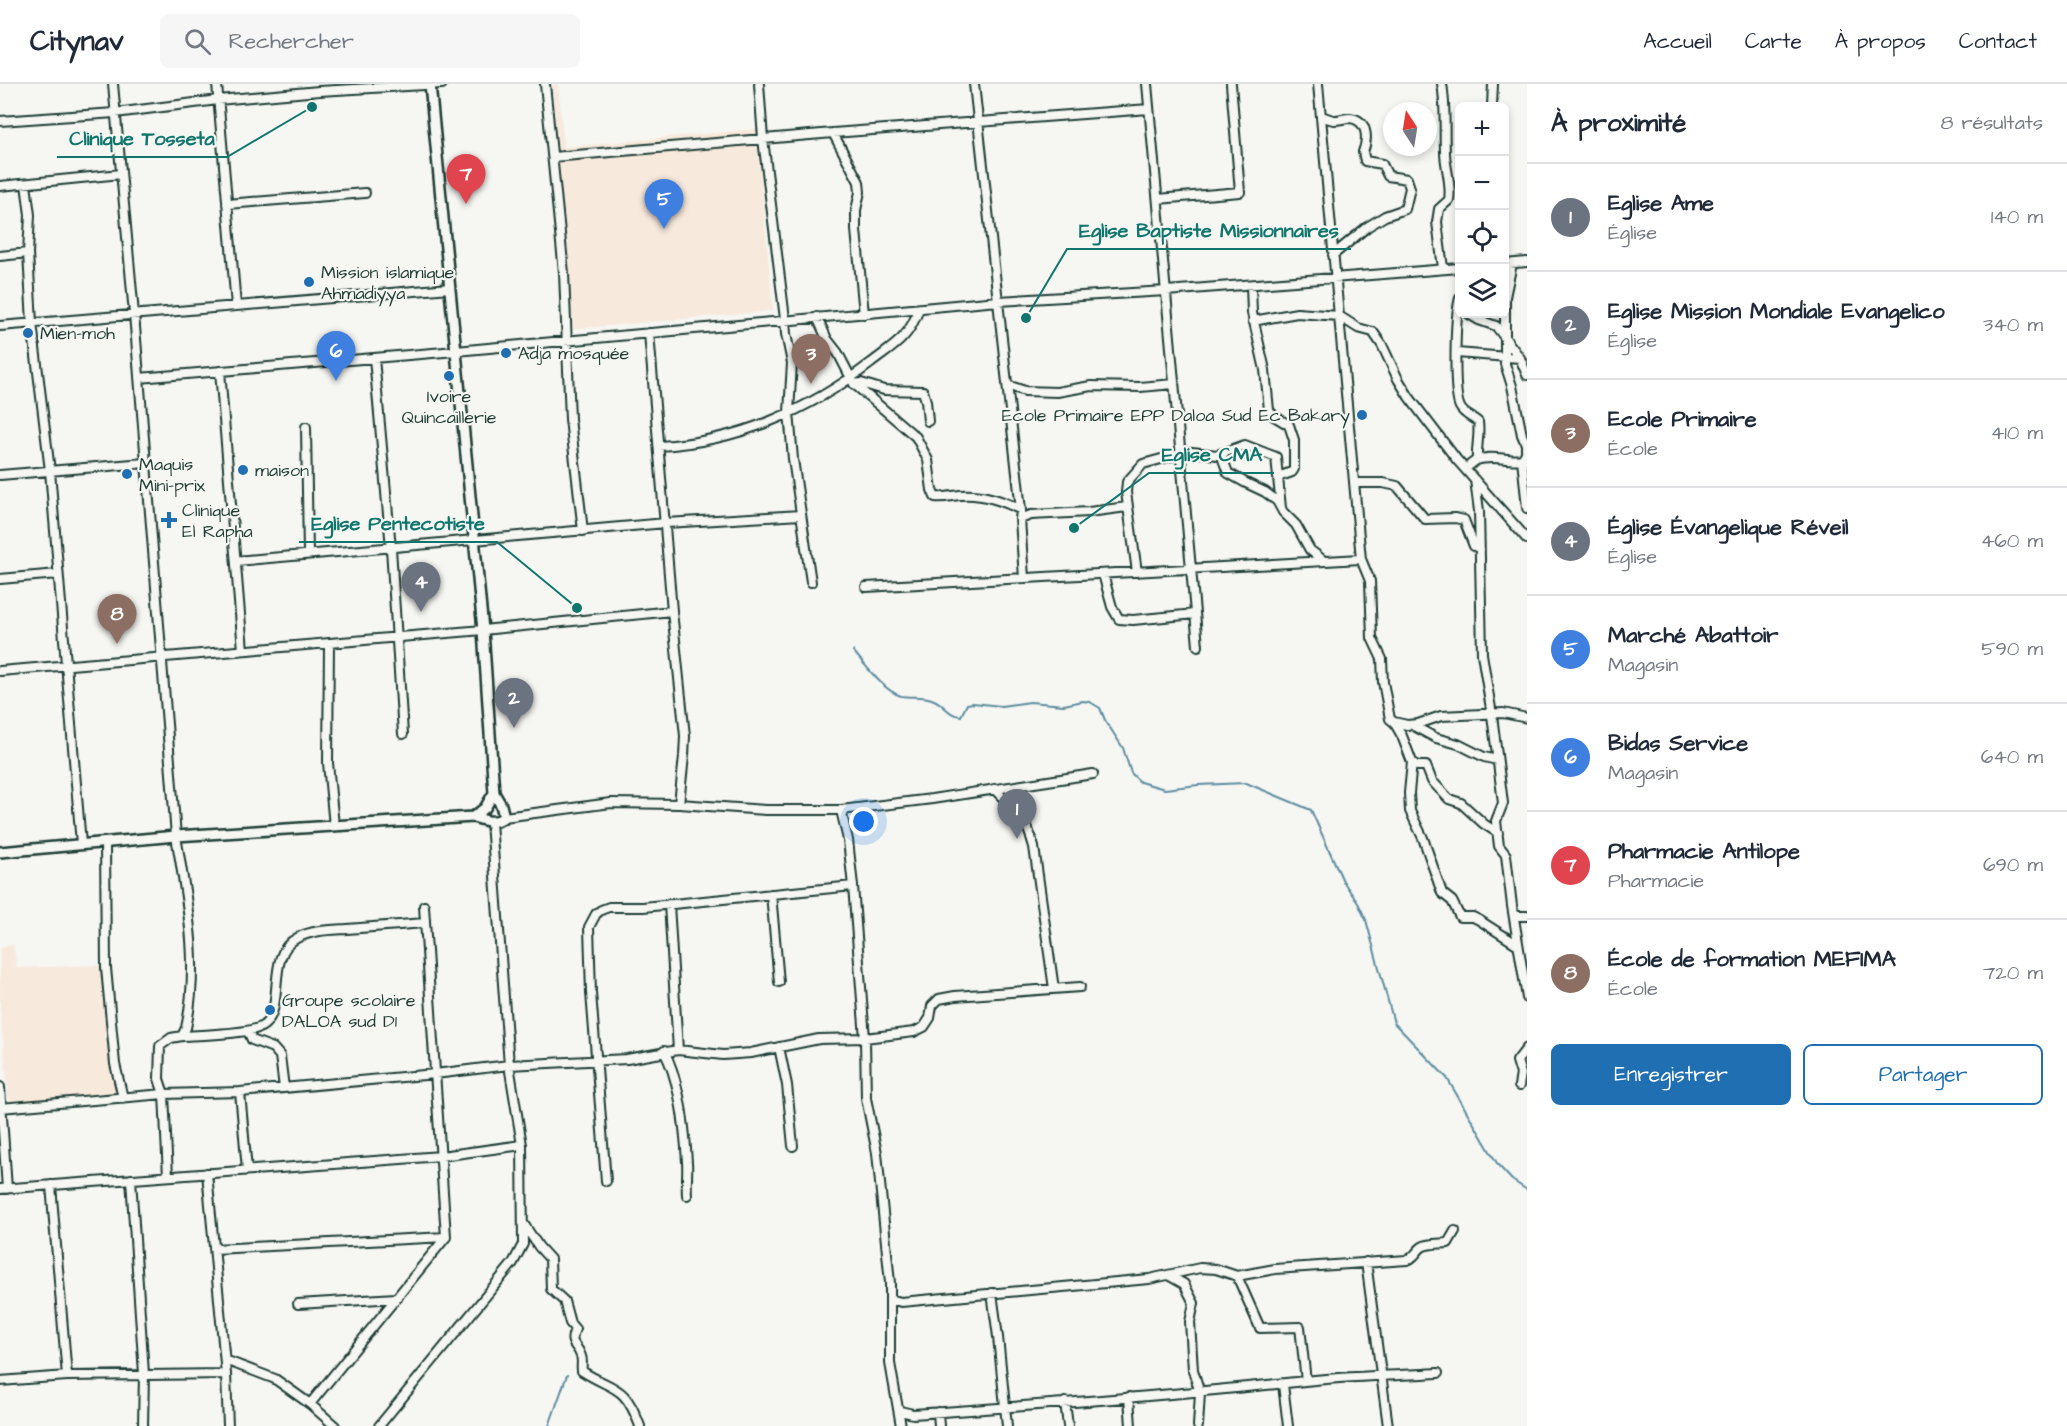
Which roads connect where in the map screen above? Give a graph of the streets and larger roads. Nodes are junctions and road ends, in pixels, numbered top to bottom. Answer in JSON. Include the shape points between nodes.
{"nodes":[{"id":1,"x":114,"y":84,"type":"edge"},
{"id":2,"x":217,"y":84,"type":"edge"},
{"id":3,"x":442,"y":84,"type":"edge"},
{"id":4,"x":545,"y":84,"type":"edge"},
{"id":5,"x":759,"y":84,"type":"edge"},
{"id":6,"x":974,"y":84,"type":"edge"},
{"id":7,"x":1147,"y":84,"type":"edge"},
{"id":8,"x":1231,"y":84,"type":"edge"},
{"id":9,"x":1318,"y":84,"type":"edge"},
{"id":10,"x":1442,"y":84,"type":"edge"},
{"id":11,"x":1493,"y":84,"type":"edge"},
{"id":12,"x":430,"y":85,"type":"edge"},
{"id":13,"x":319,"y":88,"type":"edge"},
{"id":14,"x":218,"y":100,"type":"junction"},
{"id":15,"x":1492,"y":102,"type":"edge"},
{"id":16,"x":1149,"y":109,"type":"junction"},
{"id":17,"x":115,"y":113,"type":"junction"},
{"id":18,"x":1321,"y":116,"type":"junction"},
{"id":19,"x":0,"y":121,"type":"edge"},
{"id":20,"x":978,"y":121,"type":"junction"},
{"id":21,"x":833,"y":133,"type":"junction"},
{"id":22,"x":763,"y":139,"type":"junction"},
{"id":23,"x":553,"y":157,"type":"junction"},
{"id":24,"x":121,"y":174,"type":"junction"},
{"id":25,"x":26,"y":184,"type":"junction"},
{"id":26,"x":0,"y":186,"type":"edge"},
{"id":27,"x":365,"y":193,"type":"dead end"},
{"id":28,"x":1158,"y":199,"type":"junction"},
{"id":29,"x":227,"y":204,"type":"junction"},
{"id":30,"x":28,"y":253,"type":"junction"},
{"id":31,"x":1334,"y":255,"type":"junction"},
{"id":32,"x":0,"y":256,"type":"edge"},
{"id":33,"x":1527,"y":262,"type":"edge"},
{"id":34,"x":1509,"y":264,"type":"edge"},
{"id":35,"x":1443,"y":268,"type":"junction"},
{"id":36,"x":1455,"y":268,"type":"edge"},
{"id":37,"x":1336,"y":278,"type":"junction"},
{"id":38,"x":1251,"y":285,"type":"junction"},
{"id":39,"x":450,"y":288,"type":"junction"},
{"id":40,"x":1166,"y":291,"type":"junction"},
{"id":41,"x":998,"y":301,"type":"junction"},
{"id":42,"x":236,"y":306,"type":"junction"},
{"id":43,"x":919,"y":309,"type":"junction"},
{"id":44,"x":134,"y":314,"type":"junction"},
{"id":45,"x":864,"y":314,"type":"junction"},
{"id":46,"x":1339,"y":316,"type":"junction"},
{"id":47,"x":817,"y":317,"type":"junction"},
{"id":48,"x":1457,"y":318,"type":"edge"},
{"id":49,"x":1476,"y":318,"type":"edge"},
{"id":50,"x":1505,"y":318,"type":"edge"},
{"id":51,"x":785,"y":320,"type":"junction"},
{"id":52,"x":1253,"y":321,"type":"junction"},
{"id":53,"x":32,"y":323,"type":"junction"},
{"id":54,"x":0,"y":326,"type":"edge"},
{"id":55,"x":649,"y":333,"type":"junction"},
{"id":56,"x":1505,"y":339,"type":"junction"},
{"id":57,"x":566,"y":340,"type":"junction"},
{"id":58,"x":456,"y":351,"type":"junction"},
{"id":59,"x":1457,"y":353,"type":"junction"},
{"id":60,"x":1504,"y":357,"type":"junction"},
{"id":61,"x":374,"y":358,"type":"junction"},
{"id":62,"x":1520,"y":358,"type":"junction"},
{"id":63,"x":220,"y":371,"type":"junction"},
{"id":64,"x":1527,"y":375,"type":"edge"},
{"id":65,"x":139,"y":378,"type":"junction"},
{"id":66,"x":852,"y":381,"type":"junction"},
{"id":67,"x":1174,"y":384,"type":"junction"},
{"id":68,"x":1008,"y":387,"type":"junction"},
{"id":69,"x":789,"y":412,"type":"junction"},
{"id":70,"x":928,"y":421,"type":"dead end"},
{"id":71,"x":306,"y":427,"type":"dead end"},
{"id":72,"x":659,"y":446,"type":"junction"},
{"id":73,"x":1181,"y":454,"type":"junction"},
{"id":74,"x":1221,"y":454,"type":"junction"},
{"id":75,"x":1525,"y":459,"type":"edge"},
{"id":76,"x":1478,"y":460,"type":"junction"},
{"id":77,"x":145,"y":463,"type":"junction"},
{"id":78,"x":1466,"y":469,"type":"junction"},
{"id":79,"x":50,"y":471,"type":"junction"},
{"id":80,"x":0,"y":475,"type":"edge"},
{"id":81,"x":1278,"y":477,"type":"junction"},
{"id":82,"x":1475,"y":480,"type":"junction"},
{"id":83,"x":1354,"y":483,"type":"junction"},
{"id":84,"x":1127,"y":507,"type":"junction"},
{"id":85,"x":1281,"y":508,"type":"junction"},
{"id":86,"x":1527,"y":508,"type":"edge"},
{"id":87,"x":1021,"y":510,"type":"junction"},
{"id":88,"x":801,"y":515,"type":"junction"},
{"id":89,"x":1020,"y":519,"type":"junction"},
{"id":90,"x":666,"y":523,"type":"junction"},
{"id":91,"x":584,"y":531,"type":"junction"},
{"id":92,"x":1527,"y":538,"type":"edge"},
{"id":93,"x":474,"y":541,"type":"junction"},
{"id":94,"x":391,"y":548,"type":"junction"},
{"id":95,"x":1479,"y":548,"type":"junction"},
{"id":96,"x":308,"y":554,"type":"junction"},
{"id":97,"x":1361,"y":559,"type":"junction"},
{"id":98,"x":236,"y":561,"type":"junction"},
{"id":99,"x":1324,"y":561,"type":"junction"},
{"id":100,"x":1191,"y":569,"type":"junction"},
{"id":101,"x":1137,"y":572,"type":"junction"},
{"id":102,"x":58,"y":574,"type":"junction"},
{"id":103,"x":1103,"y":574,"type":"junction"},
{"id":104,"x":1024,"y":578,"type":"junction"},
{"id":105,"x":0,"y":579,"type":"edge"},
{"id":106,"x":811,"y":582,"type":"dead end"},
{"id":107,"x":866,"y":587,"type":"dead end"},
{"id":108,"x":672,"y":611,"type":"junction"},
{"id":109,"x":1196,"y":614,"type":"junction"},
{"id":110,"x":483,"y":630,"type":"junction"},
{"id":111,"x":398,"y":637,"type":"junction"},
{"id":112,"x":329,"y":643,"type":"junction"},
{"id":113,"x":1198,"y":646,"type":"dead end"},
{"id":114,"x":243,"y":650,"type":"junction"},
{"id":115,"x":162,"y":657,"type":"junction"},
{"id":116,"x":67,"y":665,"type":"junction"},
{"id":117,"x":0,"y":671,"type":"edge"},
{"id":118,"x":1492,"y":715,"type":"junction"},
{"id":119,"x":1527,"y":718,"type":"edge"},
{"id":120,"x":1394,"y":722,"type":"junction"},
{"id":121,"x":1412,"y":725,"type":"junction"},
{"id":122,"x":403,"y":734,"type":"dead end"},
{"id":123,"x":1497,"y":760,"type":"junction"},
{"id":124,"x":1412,"y":762,"type":"junction"},
{"id":125,"x":1093,"y":774,"type":"dead end"},
{"id":126,"x":994,"y":789,"type":"junction"},
{"id":127,"x":494,"y":793,"type":"junction"},
{"id":128,"x":679,"y":804,"type":"junction"},
{"id":129,"x":841,"y":810,"type":"junction"},
{"id":130,"x":473,"y":817,"type":"junction"},
{"id":131,"x":504,"y":817,"type":"junction"},
{"id":132,"x":491,"y":822,"type":"junction"},
{"id":133,"x":334,"y":826,"type":"junction"},
{"id":134,"x":1498,"y":833,"type":"junction"},
{"id":135,"x":176,"y":836,"type":"junction"},
{"id":136,"x":105,"y":842,"type":"junction"},
{"id":137,"x":81,"y":844,"type":"junction"},
{"id":138,"x":0,"y":852,"type":"edge"},
{"id":139,"x":853,"y":886,"type":"junction"},
{"id":140,"x":771,"y":894,"type":"junction"},
{"id":141,"x":669,"y":904,"type":"junction"},
{"id":142,"x":424,"y":906,"type":"dead end"},
{"id":143,"x":1514,"y":916,"type":"junction"},
{"id":144,"x":1527,"y":916,"type":"edge"},
{"id":145,"x":425,"y":923,"type":"junction"},
{"id":146,"x":1518,"y":945,"type":"junction"},
{"id":147,"x":779,"y":982,"type":"dead end"},
{"id":148,"x":1080,"y":987,"type":"dead end"},
{"id":149,"x":1054,"y":989,"type":"junction"},
{"id":150,"x":1527,"y":998,"type":"edge"},
{"id":151,"x":248,"y":1031,"type":"junction"},
{"id":152,"x":182,"y":1036,"type":"junction"},
{"id":153,"x":865,"y":1038,"type":"junction"},
{"id":154,"x":779,"y":1047,"type":"junction"},
{"id":155,"x":1527,"y":1048,"type":"edge"},
{"id":156,"x":678,"y":1050,"type":"junction"},
{"id":157,"x":664,"y":1051,"type":"junction"},
{"id":158,"x":597,"y":1059,"type":"junction"},
{"id":159,"x":508,"y":1065,"type":"junction"},
{"id":160,"x":435,"y":1074,"type":"junction"},
{"id":161,"x":1520,"y":1086,"type":"dead end"},
{"id":162,"x":0,"y":1087,"type":"edge"},
{"id":163,"x":284,"y":1088,"type":"junction"},
{"id":164,"x":240,"y":1092,"type":"junction"},
{"id":165,"x":164,"y":1094,"type":"junction"},
{"id":166,"x":123,"y":1098,"type":"junction"},
{"id":167,"x":1,"y":1108,"type":"edge"},
{"id":168,"x":522,"y":1145,"type":"junction"},
{"id":169,"x":793,"y":1146,"type":"dead end"},
{"id":170,"x":441,"y":1156,"type":"junction"},
{"id":171,"x":247,"y":1170,"type":"junction"},
{"id":172,"x":207,"y":1173,"type":"junction"},
{"id":173,"x":168,"y":1176,"type":"junction"},
{"id":174,"x":130,"y":1179,"type":"junction"},
{"id":175,"x":606,"y":1181,"type":"dead end"},
{"id":176,"x":51,"y":1185,"type":"junction"},
{"id":177,"x":4,"y":1189,"type":"edge"},
{"id":178,"x":687,"y":1195,"type":"dead end"},
{"id":179,"x":523,"y":1223,"type":"junction"},
{"id":180,"x":1455,"y":1231,"type":"dead end"},
{"id":181,"x":446,"y":1237,"type":"junction"},
{"id":182,"x":214,"y":1249,"type":"junction"},
{"id":183,"x":1366,"y":1262,"type":"junction"},
{"id":184,"x":1168,"y":1275,"type":"junction"},
{"id":185,"x":1237,"y":1275,"type":"junction"},
{"id":186,"x":992,"y":1293,"type":"junction"},
{"id":187,"x":396,"y":1298,"type":"junction"},
{"id":188,"x":890,"y":1299,"type":"junction"},
{"id":189,"x":298,"y":1304,"type":"dead end"},
{"id":190,"x":225,"y":1360,"type":"junction"},
{"id":191,"x":1438,"y":1373,"type":"dead end"},
{"id":192,"x":144,"y":1374,"type":"junction"},
{"id":193,"x":226,"y":1374,"type":"junction"},
{"id":194,"x":67,"y":1376,"type":"junction"},
{"id":195,"x":1382,"y":1377,"type":"junction"},
{"id":196,"x":0,"y":1381,"type":"edge"},
{"id":197,"x":1306,"y":1381,"type":"junction"},
{"id":198,"x":1283,"y":1385,"type":"junction"},
{"id":199,"x":1200,"y":1393,"type":"junction"},
{"id":200,"x":1129,"y":1397,"type":"junction"},
{"id":201,"x":1065,"y":1402,"type":"junction"},
{"id":202,"x":310,"y":1404,"type":"junction"},
{"id":203,"x":1004,"y":1408,"type":"junction"},
{"id":204,"x":900,"y":1411,"type":"junction"},
{"id":205,"x":938,"y":1412,"type":"junction"},
{"id":206,"x":143,"y":1426,"type":"edge"},
{"id":207,"x":228,"y":1426,"type":"edge"},
{"id":208,"x":335,"y":1426,"type":"edge"},
{"id":209,"x":379,"y":1426,"type":"edge"},
{"id":210,"x":640,"y":1426,"type":"edge"},
{"id":211,"x":901,"y":1426,"type":"edge"},
{"id":212,"x":939,"y":1426,"type":"edge"},
{"id":213,"x":1006,"y":1426,"type":"edge"},
{"id":214,"x":1068,"y":1426,"type":"edge"},
{"id":215,"x":1131,"y":1426,"type":"edge"},
{"id":216,"x":1198,"y":1426,"type":"edge"},
{"id":217,"x":1288,"y":1426,"type":"edge"},
{"id":218,"x":1388,"y":1426,"type":"edge"}],
"edges":[{"from":1,"to":17,"type":"street"},
{"from":2,"to":14,"type":"street"},
{"from":3,"to":12,"type":"street"},
{"from":4,"to":23,"type":"street"},
{"from":5,"to":22,"type":"street"},
{"from":6,"to":20,"type":"street"},
{"from":7,"to":16,"type":"street"},
{"from":8,"to":28,"type":"street","via":[[1240,192]]},
{"from":9,"to":18,"type":"street"},
{"from":10,"to":35,"type":"street","via":[[1450,189],[1449,200],[1440,209],[1437,222]]},
{"from":11,"to":15,"type":"street"},
{"from":12,"to":13,"type":"street"},
{"from":12,"to":39,"type":"street"},
{"from":13,"to":14,"type":"street"},
{"from":14,"to":17,"type":"street"},
{"from":14,"to":29,"type":"street"},
{"from":16,"to":20,"type":"street"},
{"from":16,"to":28,"type":"street"},
{"from":17,"to":19,"type":"street"},
{"from":17,"to":24,"type":"street"},
{"from":18,"to":31,"type":"street"},
{"from":18,"to":31,"type":"street","via":[[1359,120],[1366,139],[1365,161],[1382,164],[1388,176],[1407,179],[1410,188],[1406,209],[1377,221]]},
{"from":20,"to":21,"type":"street"},
{"from":20,"to":41,"type":"street"},
{"from":21,"to":22,"type":"street"},
{"from":21,"to":45,"type":"street","via":[[859,182],[856,230]]},
{"from":22,"to":23,"type":"street"},
{"from":22,"to":51,"type":"street"},
{"from":23,"to":57,"type":"street"},
{"from":24,"to":25,"type":"street"},
{"from":24,"to":44,"type":"street"},
{"from":25,"to":26,"type":"street"},
{"from":25,"to":30,"type":"street","via":[[30,215]]},
{"from":27,"to":29,"type":"street"},
{"from":28,"to":40,"type":"street"},
{"from":29,"to":42,"type":"street"},
{"from":30,"to":32,"type":"street"},
{"from":30,"to":53,"type":"street"},
{"from":31,"to":37,"type":"street"},
{"from":33,"to":34,"type":"street"},
{"from":35,"to":36,"type":"street"},
{"from":35,"to":37,"type":"street"},
{"from":37,"to":38,"type":"street"},
{"from":37,"to":46,"type":"street"},
{"from":38,"to":40,"type":"street"},
{"from":38,"to":52,"type":"street"},
{"from":39,"to":42,"type":"street"},
{"from":39,"to":58,"type":"street"},
{"from":40,"to":41,"type":"street"},
{"from":40,"to":67,"type":"street"},
{"from":41,"to":43,"type":"street"},
{"from":41,"to":68,"type":"street"},
{"from":42,"to":44,"type":"street"},
{"from":43,"to":45,"type":"street"},
{"from":43,"to":66,"type":"street","via":[[902,340]]},
{"from":44,"to":53,"type":"street"},
{"from":44,"to":65,"type":"street"},
{"from":45,"to":47,"type":"street"},
{"from":46,"to":52,"type":"street","via":[[1297,313]]},
{"from":46,"to":78,"type":"street","via":[[1376,335],[1409,397]]},
{"from":46,"to":83,"type":"street"},
{"from":47,"to":51,"type":"street"},
{"from":47,"to":66,"type":"street"},
{"from":48,"to":59,"type":"street"},
{"from":49,"to":56,"type":"street","via":[[1493,324]]},
{"from":50,"to":56,"type":"street"},
{"from":51,"to":55,"type":"street"},
{"from":51,"to":69,"type":"street","via":[[792,363]]},
{"from":52,"to":81,"type":"street","via":[[1265,370],[1269,411],[1289,425],[1294,440],[1294,468]]},
{"from":53,"to":54,"type":"street"},
{"from":53,"to":79,"type":"street"},
{"from":55,"to":57,"type":"street"},
{"from":55,"to":72,"type":"street"},
{"from":56,"to":60,"type":"street"},
{"from":56,"to":62,"type":"street"},
{"from":57,"to":58,"type":"street"},
{"from":57,"to":91,"type":"street","via":[[570,419]]},
{"from":58,"to":61,"type":"street"},
{"from":58,"to":93,"type":"street"},
{"from":59,"to":60,"type":"street"},
{"from":59,"to":76,"type":"street","via":[[1457,399],[1461,411],[1478,422]]},
{"from":60,"to":62,"type":"street"},
{"from":60,"to":75,"type":"street","via":[[1526,444]]},
{"from":61,"to":63,"type":"street"},
{"from":61,"to":94,"type":"street"},
{"from":62,"to":64,"type":"street"},
{"from":63,"to":65,"type":"street"},
{"from":63,"to":98,"type":"street"},
{"from":65,"to":77,"type":"street"},
{"from":66,"to":69,"type":"street"},
{"from":66,"to":70,"type":"street","via":[[884,390],[920,390]]},
{"from":66,"to":87,"type":"street","via":[[916,436],[928,460],[935,497],[986,497]]},
{"from":67,"to":68,"type":"street","via":[[1091,386],[1057,392]]},
{"from":67,"to":73,"type":"street"},
{"from":68,"to":87,"type":"street"},
{"from":69,"to":72,"type":"street","via":[[728,436]]},
{"from":69,"to":88,"type":"street"},
{"from":71,"to":96,"type":"street"},
{"from":72,"to":90,"type":"street"},
{"from":73,"to":74,"type":"street"},
{"from":73,"to":84,"type":"street","via":[[1150,461],[1137,469],[1126,486]]},
{"from":73,"to":100,"type":"street"},
{"from":74,"to":81,"type":"street","via":[[1245,445],[1274,455]]},
{"from":74,"to":85,"type":"street","via":[[1228,472],[1265,492]]},
{"from":75,"to":76,"type":"street"},
{"from":75,"to":86,"type":"street"},
{"from":76,"to":78,"type":"street"},
{"from":77,"to":79,"type":"street"},
{"from":77,"to":115,"type":"street"},
{"from":78,"to":82,"type":"street"},
{"from":79,"to":80,"type":"street"},
{"from":79,"to":102,"type":"street"},
{"from":81,"to":85,"type":"street"},
{"from":82,"to":92,"type":"street"},
{"from":82,"to":95,"type":"street"},
{"from":83,"to":95,"type":"street","via":[[1397,486],[1425,519],[1464,520],[1474,546]]},
{"from":83,"to":97,"type":"street"},
{"from":84,"to":89,"type":"street"},
{"from":84,"to":101,"type":"street"},
{"from":85,"to":99,"type":"street","via":[[1310,550]]},
{"from":87,"to":89,"type":"street"},
{"from":88,"to":90,"type":"street"},
{"from":88,"to":106,"type":"street"},
{"from":89,"to":104,"type":"street"},
{"from":90,"to":91,"type":"street"},
{"from":90,"to":108,"type":"street"},
{"from":91,"to":93,"type":"street"},
{"from":93,"to":94,"type":"street"},
{"from":93,"to":110,"type":"street"},
{"from":94,"to":96,"type":"street"},
{"from":94,"to":111,"type":"street"},
{"from":95,"to":118,"type":"street","via":[[1482,654]]},
{"from":96,"to":98,"type":"street"},
{"from":97,"to":99,"type":"street"},
{"from":97,"to":120,"type":"street","via":[[1370,581],[1372,638],[1382,659],[1389,714]]},
{"from":98,"to":114,"type":"street"},
{"from":99,"to":100,"type":"street"},
{"from":100,"to":101,"type":"street"},
{"from":100,"to":109,"type":"street"},
{"from":101,"to":103,"type":"street"},
{"from":102,"to":105,"type":"street"},
{"from":102,"to":116,"type":"street"},
{"from":103,"to":104,"type":"street"},
{"from":103,"to":109,"type":"street","via":[[1119,619]]},
{"from":104,"to":107,"type":"street"},
{"from":108,"to":110,"type":"street"},
{"from":108,"to":128,"type":"street","via":[[685,736]]},
{"from":109,"to":113,"type":"street"},
{"from":110,"to":111,"type":"street"},
{"from":110,"to":127,"type":"street"},
{"from":111,"to":112,"type":"street"},
{"from":111,"to":122,"type":"street"},
{"from":112,"to":114,"type":"street"},
{"from":112,"to":133,"type":"street","via":[[328,763]]},
{"from":114,"to":115,"type":"street"},
{"from":115,"to":116,"type":"street"},
{"from":115,"to":135,"type":"street"},
{"from":116,"to":117,"type":"street"},
{"from":116,"to":137,"type":"street"},
{"from":118,"to":119,"type":"street","via":[[1505,713]]},
{"from":118,"to":121,"type":"street","via":[[1441,716]]},
{"from":118,"to":123,"type":"street"},
{"from":120,"to":121,"type":"street"},
{"from":120,"to":124,"type":"street"},
{"from":121,"to":123,"type":"street"},
{"from":123,"to":134,"type":"street","via":[[1503,803],[1496,821]]},
{"from":124,"to":134,"type":"street","via":[[1426,766],[1432,781],[1449,799],[1463,804]]},
{"from":124,"to":146,"type":"street","via":[[1410,812],[1442,893],[1452,901],[1460,917],[1473,917]]},
{"from":125,"to":126,"type":"street"},
{"from":126,"to":129,"type":"street"},
{"from":126,"to":149,"type":"street","via":[[1029,826]]},
{"from":127,"to":130,"type":"street","via":[[485,808]]},
{"from":127,"to":131,"type":"street"},
{"from":128,"to":129,"type":"street"},
{"from":128,"to":131,"type":"street","via":[[611,803]]},
{"from":129,"to":139,"type":"street"},
{"from":130,"to":132,"type":"street"},
{"from":130,"to":133,"type":"street"},
{"from":131,"to":132,"type":"street"},
{"from":132,"to":159,"type":"street"},
{"from":133,"to":135,"type":"street"},
{"from":134,"to":143,"type":"street","via":[[1499,846],[1506,855]]},
{"from":135,"to":136,"type":"street"},
{"from":135,"to":152,"type":"street","via":[[194,973]]},
{"from":136,"to":137,"type":"street"},
{"from":136,"to":166,"type":"street","via":[[107,979],[115,1064]]},
{"from":137,"to":138,"type":"street"},
{"from":139,"to":140,"type":"street"},
{"from":139,"to":153,"type":"street"},
{"from":140,"to":141,"type":"street"},
{"from":140,"to":147,"type":"street"},
{"from":141,"to":156,"type":"street"},
{"from":141,"to":158,"type":"street","via":[[609,907],[591,921]]},
{"from":142,"to":145,"type":"street"},
{"from":143,"to":144,"type":"street"},
{"from":143,"to":146,"type":"street"},
{"from":145,"to":151,"type":"street","via":[[315,932],[296,938],[281,954],[271,1016],[263,1026]]},
{"from":145,"to":160,"type":"street"},
{"from":146,"to":150,"type":"street"},
{"from":148,"to":149,"type":"street"},
{"from":149,"to":153,"type":"street","via":[[939,999],[924,1027],[914,1032]]},
{"from":151,"to":152,"type":"street"},
{"from":151,"to":163,"type":"street","via":[[252,1040],[273,1048],[280,1056]]},
{"from":152,"to":165,"type":"street","via":[[160,1046],[159,1079]]},
{"from":153,"to":154,"type":"street","via":[[819,1039]]},
{"from":153,"to":188,"type":"street","via":[[866,1098],[877,1153]]},
{"from":154,"to":156,"type":"street","via":[[735,1055]]},
{"from":154,"to":169,"type":"street"},
{"from":155,"to":161,"type":"street","via":[[1517,1061]]},
{"from":156,"to":157,"type":"street"},
{"from":157,"to":158,"type":"street","via":[[627,1059]]},
{"from":157,"to":178,"type":"street","via":[[674,1076],[683,1120]]},
{"from":158,"to":159,"type":"street"},
{"from":158,"to":175,"type":"street"},
{"from":159,"to":160,"type":"street"},
{"from":159,"to":168,"type":"street"},
{"from":160,"to":163,"type":"street"},
{"from":160,"to":170,"type":"street"},
{"from":162,"to":167,"type":"street"},
{"from":163,"to":164,"type":"street"},
{"from":164,"to":165,"type":"street"},
{"from":164,"to":171,"type":"street"},
{"from":165,"to":166,"type":"street"},
{"from":165,"to":173,"type":"street"},
{"from":166,"to":167,"type":"street"},
{"from":167,"to":177,"type":"street"},
{"from":168,"to":170,"type":"street"},
{"from":168,"to":179,"type":"street"},
{"from":170,"to":171,"type":"street"},
{"from":170,"to":181,"type":"street"},
{"from":171,"to":172,"type":"street"},
{"from":172,"to":173,"type":"street"},
{"from":172,"to":182,"type":"street"},
{"from":173,"to":174,"type":"street"},
{"from":174,"to":176,"type":"street"},
{"from":174,"to":192,"type":"street"},
{"from":176,"to":177,"type":"street"},
{"from":176,"to":194,"type":"street"},
{"from":179,"to":209,"type":"street","via":[[523,1244],[513,1263]]},
{"from":179,"to":210,"type":"street","via":[[550,1258],[551,1289],[564,1301],[575,1329],[572,1342],[579,1351],[582,1371],[620,1390]]},
{"from":180,"to":183,"type":"street","via":[[1448,1243],[1425,1245],[1411,1260]]},
{"from":181,"to":182,"type":"street"},
{"from":181,"to":187,"type":"street"},
{"from":182,"to":190,"type":"street"},
{"from":183,"to":185,"type":"street"},
{"from":183,"to":195,"type":"street"},
{"from":184,"to":185,"type":"street","via":[[1200,1268]]},
{"from":184,"to":186,"type":"street"},
{"from":184,"to":199,"type":"street","via":[[1184,1284],[1194,1303],[1191,1344]]},
{"from":185,"to":197,"type":"street","via":[[1260,1328],[1300,1327]]},
{"from":186,"to":188,"type":"street","via":[[901,1302]]},
{"from":186,"to":203,"type":"street"},
{"from":187,"to":189,"type":"street"},
{"from":187,"to":202,"type":"street"},
{"from":188,"to":204,"type":"street","via":[[890,1363]]},
{"from":190,"to":193,"type":"street"},
{"from":190,"to":202,"type":"street","via":[[275,1379]]},
{"from":191,"to":195,"type":"street"},
{"from":192,"to":193,"type":"street"},
{"from":192,"to":194,"type":"street"},
{"from":192,"to":206,"type":"street"},
{"from":193,"to":207,"type":"street"},
{"from":194,"to":196,"type":"street"},
{"from":195,"to":197,"type":"street"},
{"from":195,"to":218,"type":"street"},
{"from":197,"to":198,"type":"street"},
{"from":198,"to":199,"type":"street"},
{"from":198,"to":217,"type":"street"},
{"from":199,"to":200,"type":"street"},
{"from":199,"to":216,"type":"street"},
{"from":200,"to":201,"type":"street"},
{"from":200,"to":215,"type":"street"},
{"from":201,"to":203,"type":"street"},
{"from":201,"to":214,"type":"street"},
{"from":202,"to":208,"type":"street"},
{"from":203,"to":205,"type":"street"},
{"from":203,"to":213,"type":"street"},
{"from":204,"to":205,"type":"street"},
{"from":204,"to":211,"type":"street"},
{"from":205,"to":212,"type":"street"}]}
